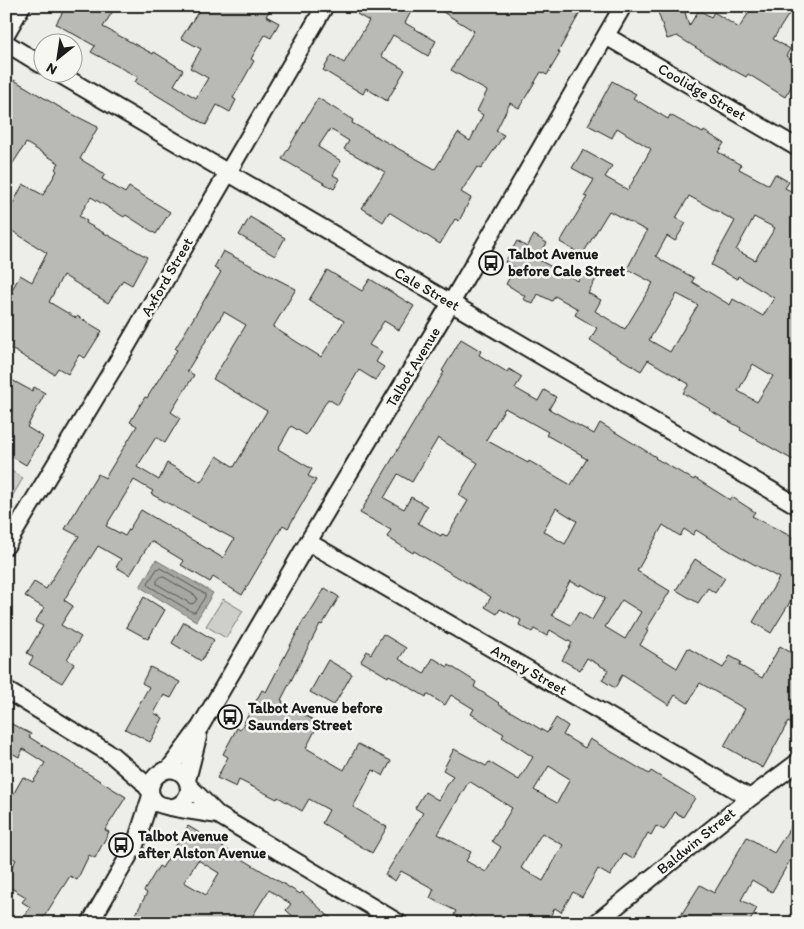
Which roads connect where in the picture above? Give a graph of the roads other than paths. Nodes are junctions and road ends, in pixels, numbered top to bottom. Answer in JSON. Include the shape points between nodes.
{"nodes":[{"id":1,"x":22,"y":6,"type":"edge"},
{"id":2,"x":325,"y":6,"type":"edge"},
{"id":3,"x":623,"y":6,"type":"edge"},
{"id":4,"x":6,"y":34,"type":"edge"},
{"id":5,"x":606,"y":36,"type":"junction"},
{"id":6,"x":6,"y":44,"type":"edge"},
{"id":7,"x":32,"y":59,"type":"edge"},
{"id":8,"x":73,"y":82,"type":"edge"},
{"id":9,"x":798,"y":148,"type":"edge"},
{"id":10,"x":227,"y":173,"type":"junction"},
{"id":11,"x":451,"y":303,"type":"junction"},
{"id":12,"x":798,"y":506,"type":"edge"},
{"id":13,"x":308,"y":542,"type":"junction"},
{"id":14,"x":6,"y":546,"type":"edge"},
{"id":15,"x":6,"y":690,"type":"edge"},
{"id":16,"x":200,"y":727,"type":"junction"},
{"id":17,"x":112,"y":755,"type":"junction"},
{"id":18,"x":798,"y":762,"type":"edge"},
{"id":19,"x":165,"y":770,"type":"junction"},
{"id":20,"x":188,"y":783,"type":"junction"},
{"id":21,"x":151,"y":793,"type":"junction"},
{"id":22,"x":750,"y":798,"type":"junction"},
{"id":23,"x":170,"y":807,"type":"junction"},
{"id":24,"x":218,"y":815,"type":"junction"},
{"id":25,"x":135,"y":845,"type":"junction"},
{"id":26,"x":90,"y":923,"type":"edge"},
{"id":27,"x":399,"y":923,"type":"edge"},
{"id":28,"x":596,"y":923,"type":"edge"}],
"edges":[{"from":1,"to":4,"type":"street"},
{"from":2,"to":10,"type":"street","name":"Axford Street"},
{"from":3,"to":5,"type":"street","name":"Talbot Avenue"},
{"from":5,"to":9,"type":"street","name":"Coolidge Street"},
{"from":5,"to":11,"type":"street","name":"Talbot Avenue"},
{"from":6,"to":7,"type":"street"},
{"from":8,"to":10,"type":"street","name":"Cale Street"},
{"from":10,"to":11,"type":"street","name":"Cale Street"},
{"from":10,"to":14,"type":"street","name":"Axford Street"},
{"from":11,"to":12,"type":"street","name":"Cale Street"},
{"from":11,"to":13,"type":"street","name":"Talbot Avenue"},
{"from":13,"to":16,"type":"street","name":"Talbot Avenue"},
{"from":13,"to":22,"type":"street","name":"Amery Street"},
{"from":15,"to":17,"type":"street"},
{"from":16,"to":19,"type":"street","name":"Talbot Avenue"},
{"from":16,"to":20,"type":"street","name":"Talbot Avenue"},
{"from":17,"to":19,"type":"street","via":[[148,768]]},
{"from":17,"to":21,"type":"street"},
{"from":18,"to":22,"type":"street","name":"Baldwin Street"},
{"from":19,"to":20,"type":"street","via":[[179,771]]},
{"from":19,"to":21,"type":"street","via":[[153,777]]},
{"from":20,"to":23,"type":"street","via":[[184,802]]},
{"from":20,"to":24,"type":"street"},
{"from":21,"to":23,"type":"street","via":[[158,804]]},
{"from":21,"to":25,"type":"street"},
{"from":22,"to":28,"type":"street","name":"Baldwin Street"},
{"from":23,"to":24,"type":"street"},
{"from":23,"to":25,"type":"street"},
{"from":24,"to":27,"type":"street"},
{"from":25,"to":26,"type":"street"}]}
